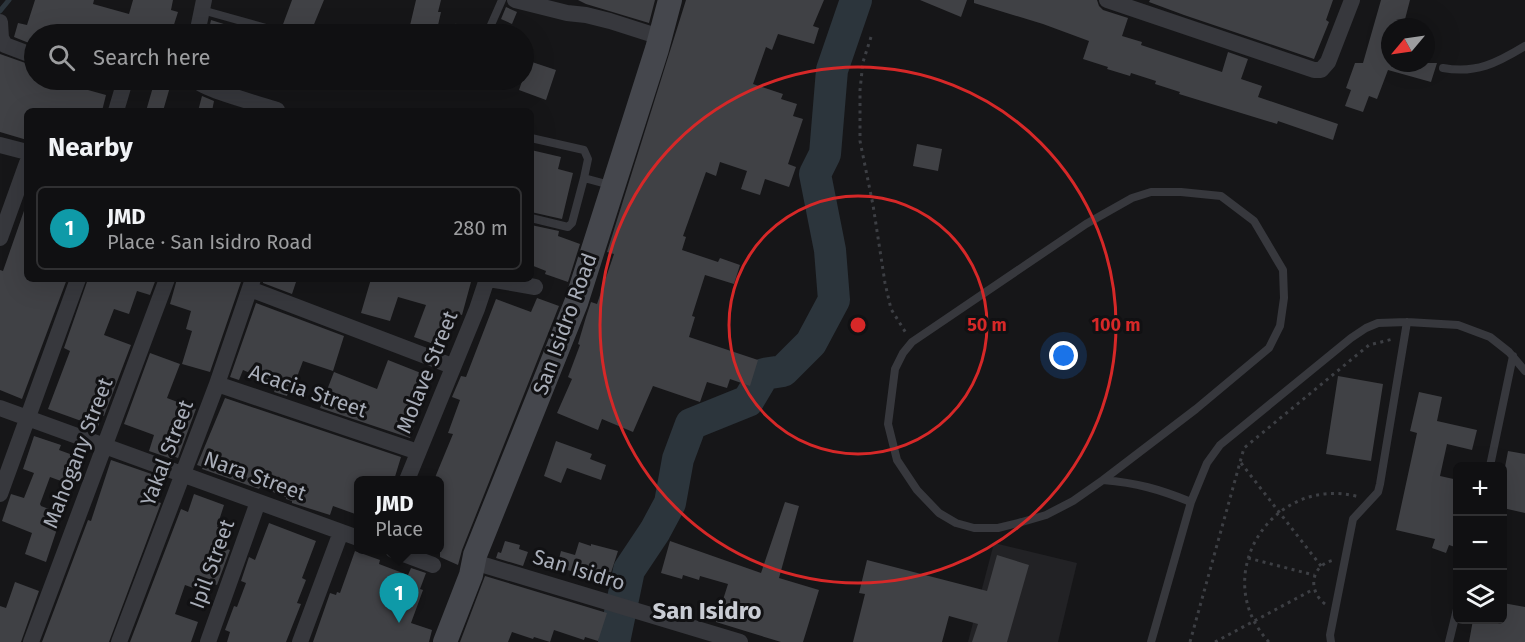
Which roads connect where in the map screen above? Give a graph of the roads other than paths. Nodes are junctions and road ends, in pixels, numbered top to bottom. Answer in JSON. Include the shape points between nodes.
{"nodes":[{"id":1,"x":502,"y":0,"type":"edge"},
{"id":2,"x":515,"y":0,"type":"edge"},
{"id":3,"x":670,"y":0,"type":"edge"},
{"id":4,"x":1107,"y":0,"type":"edge"},
{"id":5,"x":1352,"y":0,"type":"edge"},
{"id":6,"x":203,"y":5,"type":"edge"},
{"id":7,"x":0,"y":22,"type":"edge"},
{"id":8,"x":199,"y":24,"type":"edge"},
{"id":9,"x":257,"y":24,"type":"edge"},
{"id":10,"x":492,"y":24,"type":"edge"},
{"id":11,"x":660,"y":37,"type":"junction"},
{"id":12,"x":1525,"y":46,"type":"edge"},
{"id":13,"x":24,"y":52,"type":"edge"},
{"id":14,"x":1443,"y":68,"type":"dead end"},
{"id":15,"x":122,"y":90,"type":"edge"},
{"id":16,"x":217,"y":90,"type":"edge"},
{"id":17,"x":117,"y":108,"type":"edge"},
{"id":18,"x":271,"y":108,"type":"edge"},
{"id":19,"x":534,"y":139,"type":"edge"},
{"id":20,"x":0,"y":145,"type":"edge"},
{"id":21,"x":24,"y":151,"type":"edge"},
{"id":22,"x":24,"y":171,"type":"edge"},
{"id":23,"x":584,"y":178,"type":"junction"},
{"id":24,"x":613,"y":186,"type":"junction"},
{"id":25,"x":534,"y":219,"type":"edge"},
{"id":26,"x":0,"y":238,"type":"edge"},
{"id":27,"x":77,"y":282,"type":"edge"},
{"id":28,"x":166,"y":282,"type":"edge"},
{"id":29,"x":487,"y":282,"type":"edge"},
{"id":30,"x":506,"y":282,"type":"edge"},
{"id":31,"x":251,"y":284,"type":"edge"},
{"id":32,"x":535,"y":287,"type":"dead end"},
{"id":33,"x":1407,"y":322,"type":"junction"},
{"id":34,"x":1513,"y":356,"type":"junction"},
{"id":35,"x":452,"y":366,"type":"junction"},
{"id":36,"x":1525,"y":371,"type":"edge"},
{"id":37,"x":217,"y":384,"type":"junction"},
{"id":38,"x":0,"y":408,"type":"edge"},
{"id":39,"x":27,"y":419,"type":"junction"},
{"id":40,"x":104,"y":447,"type":"junction"},
{"id":41,"x":418,"y":453,"type":"junction"},
{"id":42,"x":1491,"y":462,"type":"edge"},
{"id":43,"x":183,"y":473,"type":"junction"},
{"id":44,"x":409,"y":476,"type":"edge"},
{"id":45,"x":1103,"y":480,"type":"junction"},
{"id":46,"x":0,"y":494,"type":"edge"},
{"id":47,"x":258,"y":502,"type":"junction"},
{"id":48,"x":1191,"y":502,"type":"junction"},
{"id":49,"x":341,"y":532,"type":"junction"},
{"id":50,"x":354,"y":537,"type":"edge"},
{"id":51,"x":406,"y":554,"type":"edge"},
{"id":52,"x":474,"y":562,"type":"junction"},
{"id":53,"x":433,"y":565,"type":"dead end"},
{"id":54,"x":1453,"y":624,"type":"edge"},
{"id":55,"x":31,"y":642,"type":"edge"},
{"id":56,"x":119,"y":642,"type":"edge"},
{"id":57,"x":208,"y":642,"type":"edge"},
{"id":58,"x":300,"y":642,"type":"edge"},
{"id":59,"x":445,"y":642,"type":"edge"},
{"id":60,"x":740,"y":642,"type":"edge"},
{"id":61,"x":1151,"y":642,"type":"edge"},
{"id":62,"x":1330,"y":642,"type":"edge"},
{"id":63,"x":1449,"y":642,"type":"edge"}],
"edges":[{"from":1,"to":10,"type":"lane"},
{"from":2,"to":11,"type":"street","via":[[602,19]]},
{"from":3,"to":11,"type":"main road","name":"San Isidro Road"},
{"from":4,"to":5,"type":"street","via":[[1314,70],[1328,62]]},
{"from":6,"to":8,"type":"street"},
{"from":6,"to":9,"type":"lane"},
{"from":7,"to":13,"type":"street","via":[[5,45]]},
{"from":11,"to":24,"type":"main road","name":"San Isidro Road"},
{"from":12,"to":14,"type":"lane","via":[[1475,70]]},
{"from":15,"to":17,"type":"street"},
{"from":16,"to":18,"type":"street"},
{"from":19,"to":23,"type":"lane","via":[[584,150],[588,159]]},
{"from":20,"to":21,"type":"street"},
{"from":22,"to":26,"type":"street"},
{"from":23,"to":24,"type":"lane"},
{"from":23,"to":25,"type":"lane","via":[[568,227]]},
{"from":24,"to":52,"type":"main road","name":"San Isidro Road","via":[[576,303]]},
{"from":27,"to":39,"type":"street"},
{"from":28,"to":40,"type":"street","name":"Mahogany Street"},
{"from":29,"to":35,"type":"street","name":"Molave Street"},
{"from":30,"to":32,"type":"street"},
{"from":31,"to":35,"type":"street"},
{"from":31,"to":37,"type":"street","name":"Yakal Street"},
{"from":33,"to":34,"type":"lane","via":[[1458,325],[1490,337]]},
{"from":33,"to":48,"type":"lane","via":[[1378,323],[1366,328],[1248,421],[1220,445],[1207,463]]},
{"from":33,"to":62,"type":"lane","via":[[1380,484],[1378,492],[1353,519]]},
{"from":34,"to":36,"type":"lane"},
{"from":34,"to":42,"type":"lane"},
{"from":35,"to":41,"type":"street","name":"Molave Street"},
{"from":37,"to":41,"type":"street","name":"Acacia Street"},
{"from":37,"to":43,"type":"street","name":"Yakal Street"},
{"from":38,"to":39,"type":"street","name":"Nara Street"},
{"from":39,"to":40,"type":"street","name":"Nara Street"},
{"from":39,"to":46,"type":"street"},
{"from":40,"to":43,"type":"street","name":"Nara Street"},
{"from":40,"to":55,"type":"street","name":"Mahogany Street"},
{"from":41,"to":44,"type":"street","name":"Molave Street"},
{"from":43,"to":47,"type":"street","name":"Nara Street"},
{"from":43,"to":56,"type":"street","name":"Yakal Street"},
{"from":45,"to":45,"type":"lane","via":[[1046,515],[998,528],[956,523],[939,513],[917,490],[897,460],[888,424],[895,369],[912,342],[1086,224],[1132,198],[1151,192],[1221,196],[1254,221],[1283,270],[1280,326],[1269,348],[1196,410]]},
{"from":45,"to":48,"type":"lane","via":[[1141,484]]},
{"from":47,"to":49,"type":"street","name":"Nara Street"},
{"from":47,"to":57,"type":"street","name":"Ipil Street"},
{"from":48,"to":61,"type":"lane"},
{"from":49,"to":50,"type":"street","name":"Nara Street"},
{"from":49,"to":58,"type":"street"},
{"from":51,"to":53,"type":"street"},
{"from":52,"to":59,"type":"main road","name":"San Isidro Road"},
{"from":52,"to":60,"type":"street","name":"San Isidro"},
{"from":54,"to":63,"type":"lane"}]}
